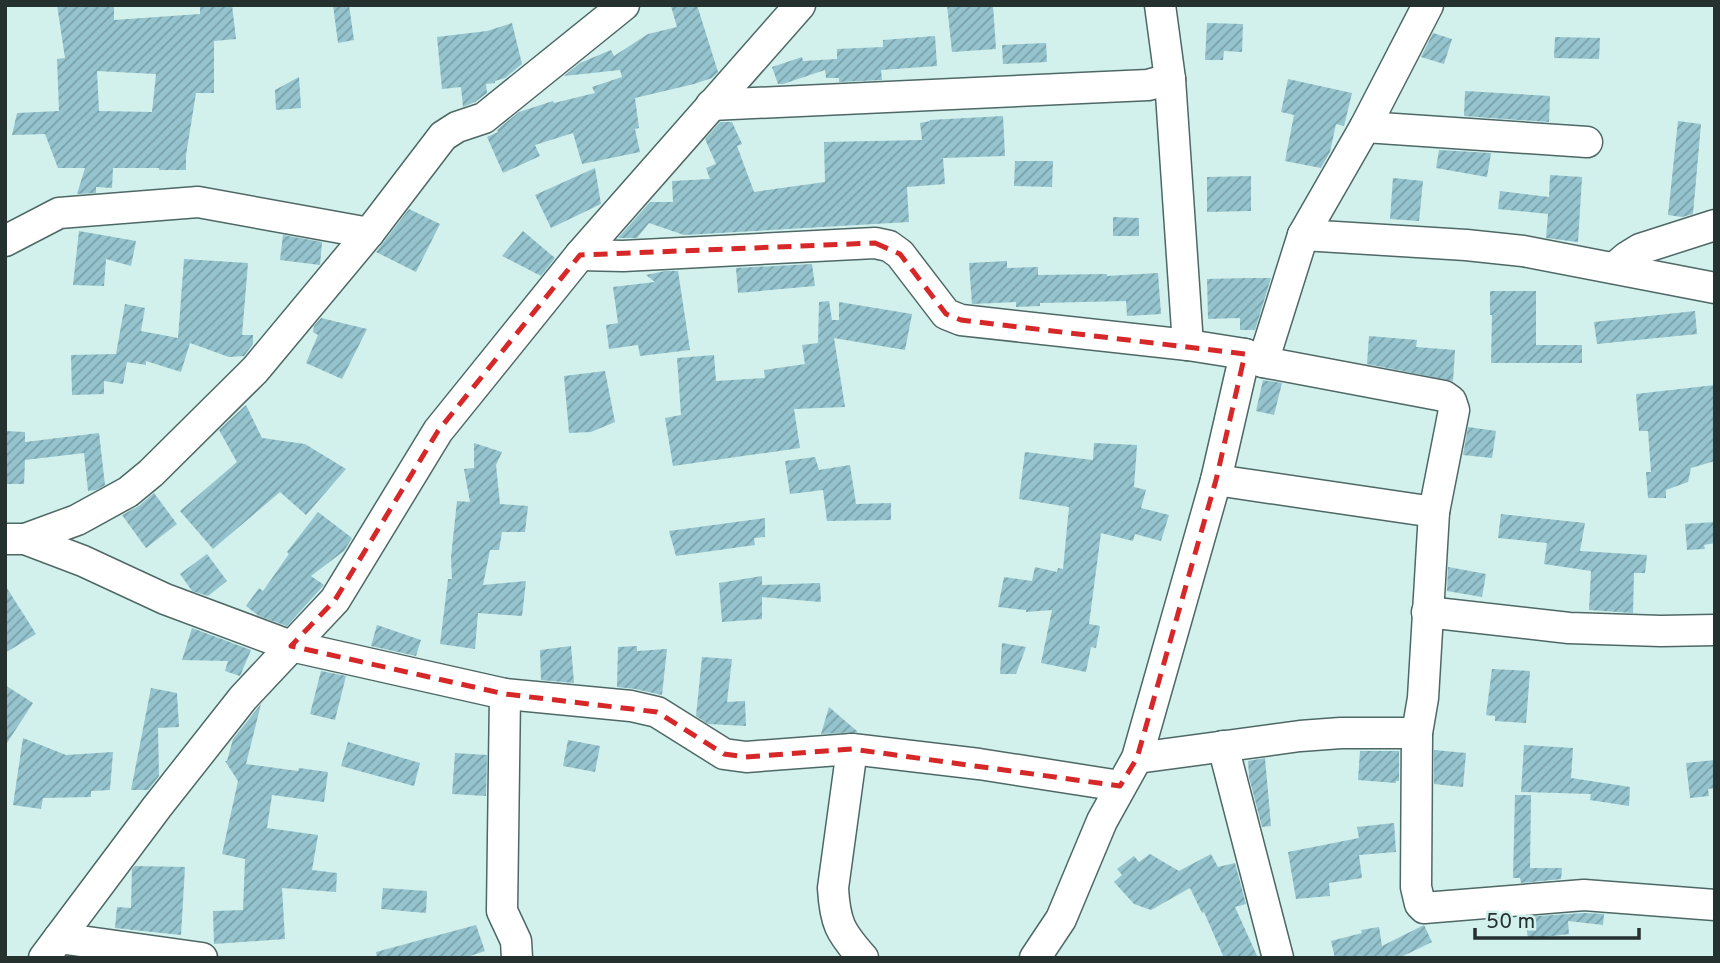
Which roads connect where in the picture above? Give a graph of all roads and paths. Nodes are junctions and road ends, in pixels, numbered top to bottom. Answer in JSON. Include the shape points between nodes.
{"nodes":[{"id":1,"x":623,"y":5,"type":"edge"},
{"id":2,"x":800,"y":5,"type":"edge"},
{"id":3,"x":1160,"y":5,"type":"edge"},
{"id":4,"x":1428,"y":5,"type":"edge"},
{"id":5,"x":1170,"y":79,"type":"junction"},
{"id":6,"x":711,"y":105,"type":"junction"},
{"id":7,"x":1364,"y":127,"type":"junction"},
{"id":8,"x":1587,"y":142,"type":"dead end"},
{"id":9,"x":1715,"y":225,"type":"edge"},
{"id":10,"x":369,"y":233,"type":"junction"},
{"id":11,"x":1303,"y":235,"type":"junction"},
{"id":12,"x":5,"y":241,"type":"edge"},
{"id":13,"x":580,"y":255,"type":"junction"},
{"id":14,"x":1614,"y":268,"type":"junction"},
{"id":15,"x":1715,"y":288,"type":"edge"},
{"id":16,"x":1188,"y":345,"type":"junction"},
{"id":17,"x":1254,"y":358,"type":"junction"},
{"id":18,"x":1216,"y":480,"type":"junction"},
{"id":19,"x":1434,"y":512,"type":"junction"},
{"id":20,"x":15,"y":539,"type":"edge"},
{"id":21,"x":1427,"y":612,"type":"junction"},
{"id":22,"x":1715,"y":630,"type":"edge"},
{"id":23,"x":291,"y":646,"type":"junction"},
{"id":24,"x":505,"y":694,"type":"junction"},
{"id":25,"x":1417,"y":733,"type":"junction"},
{"id":26,"x":1223,"y":746,"type":"junction"},
{"id":27,"x":852,"y":749,"type":"junction"},
{"id":28,"x":1137,"y":758,"type":"junction"},
{"id":29,"x":1121,"y":786,"type":"junction"},
{"id":30,"x":1715,"y":905,"type":"edge"},
{"id":31,"x":51,"y":948,"type":"edge"},
{"id":32,"x":202,"y":958,"type":"edge"},
{"id":33,"x":517,"y":958,"type":"edge"},
{"id":34,"x":863,"y":958,"type":"edge"},
{"id":35,"x":1035,"y":958,"type":"edge"},
{"id":36,"x":1278,"y":958,"type":"edge"}],
"edges":[{"from":1,"to":10,"type":"street","via":[[484,118],[443,136]]},
{"from":2,"to":6,"type":"street"},
{"from":3,"to":5,"type":"street"},
{"from":4,"to":7,"type":"street"},
{"from":5,"to":6,"type":"street","via":[[1148,85]]},
{"from":5,"to":16,"type":"street"},
{"from":6,"to":13,"type":"street"},
{"from":7,"to":8,"type":"street"},
{"from":7,"to":11,"type":"street"},
{"from":9,"to":14,"type":"street","via":[[1640,249]]},
{"from":10,"to":12,"type":"street","via":[[198,202],[59,213]]},
{"from":10,"to":20,"type":"street","via":[[255,370],[151,473],[128,492],[77,520]]},
{"from":11,"to":14,"type":"street","via":[[1466,245]]},
{"from":11,"to":17,"type":"street"},
{"from":13,"to":16,"type":"street","via":[[874,243],[900,254],[946,314],[961,320]]},
{"from":13,"to":23,"type":"street","via":[[438,431],[335,600]]},
{"from":14,"to":15,"type":"street"},
{"from":16,"to":17,"type":"street"},
{"from":17,"to":18,"type":"street"},
{"from":17,"to":19,"type":"street","via":[[1451,401],[1454,410]]},
{"from":18,"to":19,"type":"street"},
{"from":18,"to":28,"type":"street"},
{"from":19,"to":21,"type":"street"},
{"from":20,"to":23,"type":"street","via":[[83,561],[165,599]]},
{"from":21,"to":22,"type":"street","via":[[1569,628]]},
{"from":21,"to":25,"type":"street"},
{"from":23,"to":24,"type":"street"},
{"from":23,"to":31,"type":"street","via":[[243,698]]},
{"from":24,"to":27,"type":"street","via":[[657,712],[724,754],[746,758]]},
{"from":24,"to":33,"type":"street","via":[[502,911],[516,941]]},
{"from":25,"to":26,"type":"street","via":[[1340,733]]},
{"from":25,"to":30,"type":"street","via":[[1416,887],[1424,908],[1584,895]]},
{"from":26,"to":28,"type":"street"},
{"from":26,"to":36,"type":"street"},
{"from":27,"to":29,"type":"street"},
{"from":27,"to":34,"type":"street","via":[[834,910],[844,937]]},
{"from":28,"to":29,"type":"street"},
{"from":29,"to":35,"type":"street","via":[[1061,919]]},
{"from":31,"to":32,"type":"street"}]}
